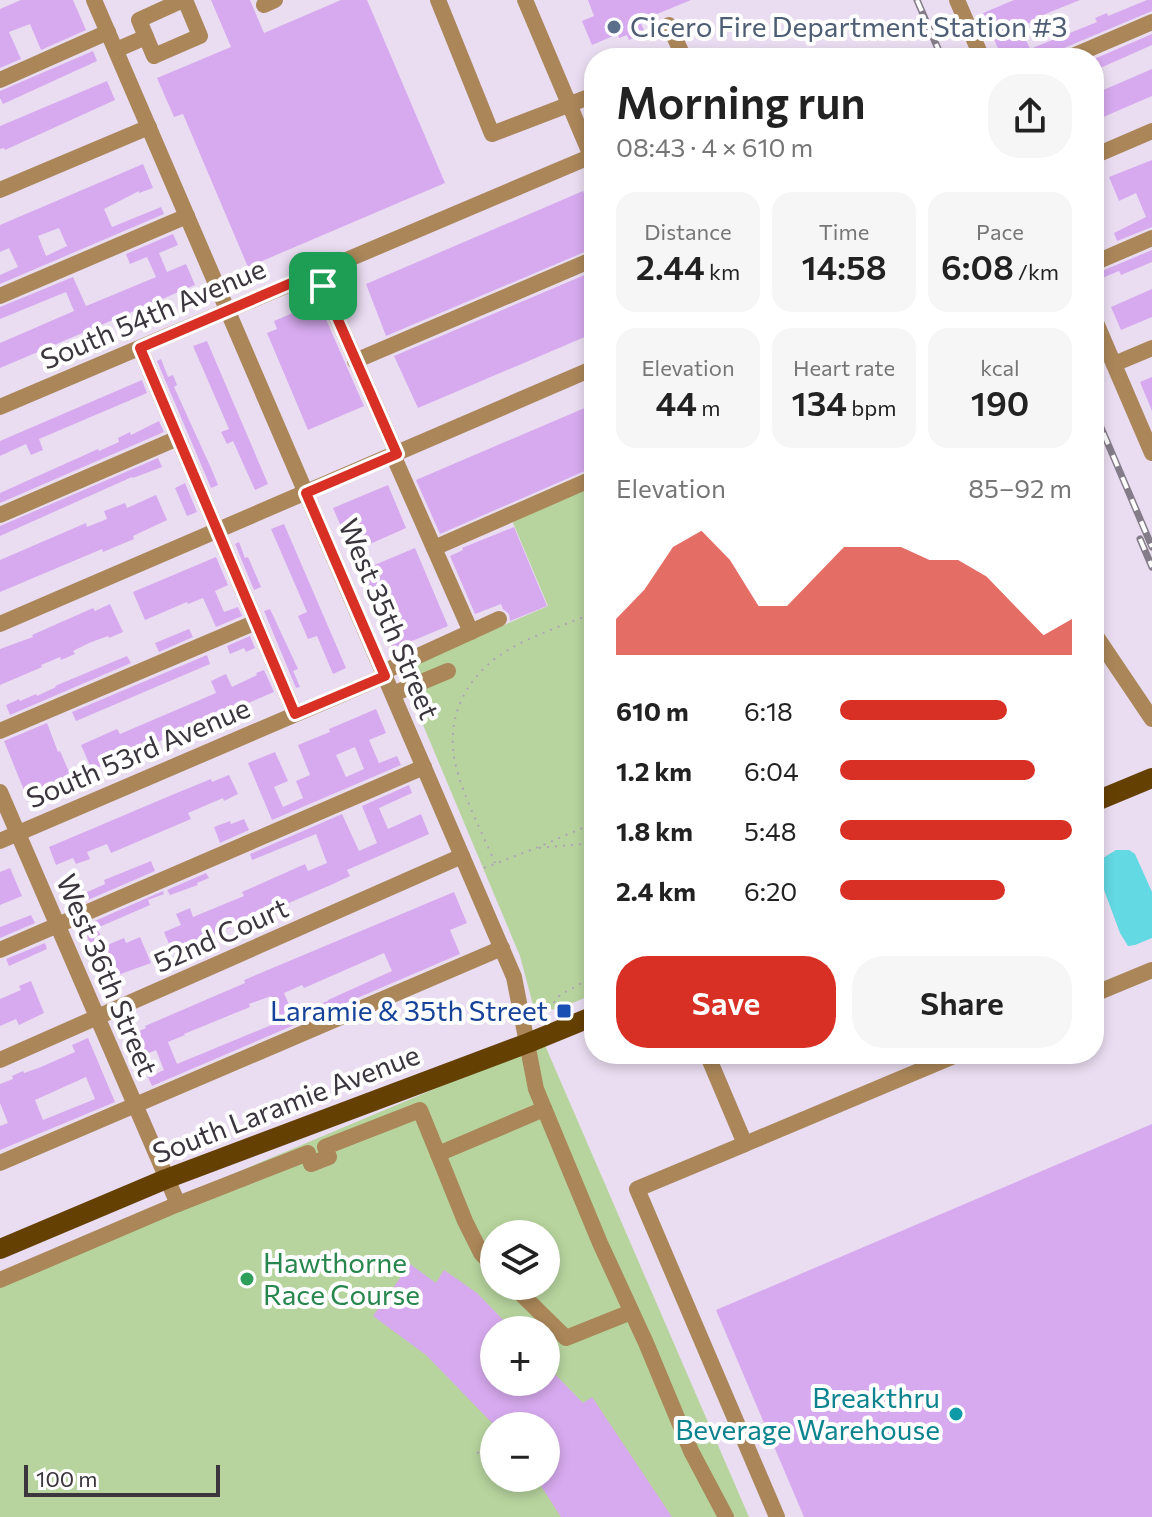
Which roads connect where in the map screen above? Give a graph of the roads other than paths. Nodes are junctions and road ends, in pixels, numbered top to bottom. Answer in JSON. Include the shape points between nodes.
{"nodes":[{"id":1,"x":94,"y":0,"type":"edge"},
{"id":2,"x":184,"y":0,"type":"edge"},
{"id":3,"x":438,"y":0,"type":"edge"},
{"id":4,"x":525,"y":0,"type":"edge"},
{"id":5,"x":957,"y":0,"type":"edge"},
{"id":6,"x":1152,"y":22,"type":"edge"},
{"id":7,"x":669,"y":25,"type":"dead end"},
{"id":8,"x":108,"y":32,"type":"junction"},
{"id":9,"x":146,"y":37,"type":"junction"},
{"id":10,"x":679,"y":48,"type":"edge"},
{"id":11,"x":978,"y":48,"type":"edge"},
{"id":12,"x":1091,"y":48,"type":"edge"},
{"id":13,"x":116,"y":50,"type":"junction"},
{"id":14,"x":0,"y":80,"type":"edge"},
{"id":15,"x":584,"y":99,"type":"edge"},
{"id":16,"x":569,"y":105,"type":"junction"},
{"id":17,"x":149,"y":127,"type":"junction"},
{"id":18,"x":1152,"y":131,"type":"edge"},
{"id":19,"x":584,"y":138,"type":"edge"},
{"id":20,"x":1104,"y":152,"type":"edge"},
{"id":21,"x":584,"y":162,"type":"edge"},
{"id":22,"x":0,"y":190,"type":"edge"},
{"id":23,"x":187,"y":216,"type":"junction"},
{"id":24,"x":1152,"y":238,"type":"edge"},
{"id":25,"x":1104,"y":259,"type":"edge"},
{"id":26,"x":584,"y":263,"type":"edge"},
{"id":27,"x":317,"y":272,"type":"junction"},
{"id":28,"x":0,"y":296,"type":"edge"},
{"id":29,"x":228,"y":310,"type":"junction"},
{"id":30,"x":1104,"y":341,"type":"edge"},
{"id":31,"x":140,"y":348,"type":"junction"},
{"id":32,"x":1152,"y":348,"type":"edge"},
{"id":33,"x":355,"y":361,"type":"junction"},
{"id":34,"x":1114,"y":364,"type":"junction"},
{"id":35,"x":584,"y":372,"type":"edge"},
{"id":36,"x":0,"y":407,"type":"edge"},
{"id":37,"x":178,"y":438,"type":"junction"},
{"id":38,"x":1152,"y":453,"type":"edge"},
{"id":39,"x":395,"y":454,"type":"junction"},
{"id":40,"x":584,"y":482,"type":"edge"},
{"id":41,"x":306,"y":493,"type":"junction"},
{"id":42,"x":0,"y":515,"type":"edge"},
{"id":43,"x":217,"y":531,"type":"junction"},
{"id":44,"x":434,"y":548,"type":"junction"},
{"id":45,"x":499,"y":619,"type":"dead end"},
{"id":46,"x":256,"y":622,"type":"junction"},
{"id":47,"x":0,"y":624,"type":"edge"},
{"id":48,"x":471,"y":632,"type":"junction"},
{"id":49,"x":1104,"y":648,"type":"edge"},
{"id":50,"x":448,"y":671,"type":"dead end"},
{"id":51,"x":384,"y":674,"type":"junction"},
{"id":52,"x":393,"y":694,"type":"junction"},
{"id":53,"x":295,"y":714,"type":"junction"},
{"id":54,"x":1152,"y":719,"type":"edge"},
{"id":55,"x":0,"y":731,"type":"edge"},
{"id":56,"x":424,"y":767,"type":"junction"},
{"id":57,"x":1152,"y":778,"type":"edge"},
{"id":58,"x":0,"y":792,"type":"edge"},
{"id":59,"x":1104,"y":798,"type":"edge"},
{"id":60,"x":18,"y":833,"type":"junction"},
{"id":61,"x":0,"y":841,"type":"edge"},
{"id":62,"x":462,"y":856,"type":"junction"},
{"id":63,"x":57,"y":925,"type":"junction"},
{"id":64,"x":502,"y":948,"type":"junction"},
{"id":65,"x":0,"y":950,"type":"edge"},
{"id":66,"x":1152,"y":970,"type":"edge"},
{"id":67,"x":1104,"y":990,"type":"edge"},
{"id":68,"x":97,"y":1019,"type":"junction"},
{"id":69,"x":584,"y":1020,"type":"edge"},
{"id":70,"x":528,"y":1043,"type":"junction"},
{"id":71,"x":0,"y":1060,"type":"edge"},
{"id":72,"x":711,"y":1064,"type":"edge"},
{"id":73,"x":935,"y":1064,"type":"edge"},
{"id":74,"x":134,"y":1106,"type":"junction"},
{"id":75,"x":544,"y":1109,"type":"junction"},
{"id":76,"x":745,"y":1144,"type":"junction"},
{"id":77,"x":438,"y":1154,"type":"junction"},
{"id":78,"x":0,"y":1163,"type":"edge"},
{"id":79,"x":166,"y":1179,"type":"junction"},
{"id":80,"x":178,"y":1204,"type":"junction"},
{"id":81,"x":0,"y":1249,"type":"edge"},
{"id":82,"x":480,"y":1251,"type":"edge"},
{"id":83,"x":0,"y":1280,"type":"edge"},
{"id":84,"x":527,"y":1300,"type":"edge"},
{"id":85,"x":631,"y":1312,"type":"junction"},
{"id":86,"x":726,"y":1517,"type":"edge"},
{"id":87,"x":777,"y":1517,"type":"edge"}],
"edges":[{"from":1,"to":8,"type":"street","name":"West 35th Street"},
{"from":2,"to":9,"type":"street","via":[[139,20]]},
{"from":2,"to":9,"type":"street","via":[[200,36],[154,56]]},
{"from":3,"to":16,"type":"street","via":[[492,134]]},
{"from":4,"to":16,"type":"street"},
{"from":5,"to":11,"type":"street"},
{"from":6,"to":12,"type":"street"},
{"from":7,"to":10,"type":"street"},
{"from":8,"to":13,"type":"street","name":"West 35th Street"},
{"from":8,"to":14,"type":"street"},
{"from":9,"to":13,"type":"street"},
{"from":13,"to":17,"type":"street","name":"West 35th Street"},
{"from":15,"to":16,"type":"street"},
{"from":16,"to":19,"type":"street"},
{"from":17,"to":22,"type":"street"},
{"from":17,"to":23,"type":"street","name":"West 35th Street"},
{"from":18,"to":20,"type":"street"},
{"from":21,"to":27,"type":"street","name":"South 54th Avenue"},
{"from":23,"to":28,"type":"street"},
{"from":23,"to":29,"type":"street","name":"West 35th Street"},
{"from":24,"to":25,"type":"street"},
{"from":26,"to":33,"type":"street"},
{"from":27,"to":29,"type":"street","name":"South 54th Avenue"},
{"from":27,"to":33,"type":"street"},
{"from":29,"to":31,"type":"street","name":"South 54th Avenue"},
{"from":29,"to":41,"type":"street","name":"West 35th Street"},
{"from":30,"to":34,"type":"street"},
{"from":31,"to":36,"type":"street","name":"South 54th Avenue"},
{"from":31,"to":37,"type":"street"},
{"from":32,"to":34,"type":"street"},
{"from":33,"to":39,"type":"street"},
{"from":34,"to":38,"type":"street"},
{"from":35,"to":39,"type":"street"},
{"from":37,"to":42,"type":"street"},
{"from":37,"to":43,"type":"street"},
{"from":39,"to":41,"type":"street"},
{"from":39,"to":44,"type":"street"},
{"from":40,"to":44,"type":"street"},
{"from":41,"to":43,"type":"street"},
{"from":41,"to":51,"type":"street","name":"West 35th Street"},
{"from":43,"to":46,"type":"street"},
{"from":43,"to":47,"type":"street"},
{"from":44,"to":48,"type":"street"},
{"from":45,"to":48,"type":"street","name":"South 53rd Avenue"},
{"from":46,"to":53,"type":"street"},
{"from":46,"to":55,"type":"street"},
{"from":48,"to":51,"type":"street","name":"South 53rd Avenue"},
{"from":49,"to":54,"type":"street"},
{"from":50,"to":52,"type":"street"},
{"from":51,"to":52,"type":"street","name":"West 35th Street"},
{"from":51,"to":53,"type":"street","name":"South 53rd Avenue"},
{"from":52,"to":56,"type":"street","name":"West 35th Street"},
{"from":53,"to":60,"type":"street","name":"South 53rd Avenue"},
{"from":56,"to":62,"type":"street","name":"West 35th Street"},
{"from":56,"to":63,"type":"street"},
{"from":57,"to":59,"type":"main road"},
{"from":58,"to":60,"type":"street","name":"West 36th Street"},
{"from":60,"to":61,"type":"street","name":"South 53rd Avenue"},
{"from":60,"to":63,"type":"street","name":"West 36th Street"},
{"from":62,"to":64,"type":"street","name":"West 35th Street"},
{"from":62,"to":68,"type":"street","name":"52nd Court"},
{"from":63,"to":65,"type":"street"},
{"from":63,"to":68,"type":"street","name":"West 36th Street"},
{"from":64,"to":70,"type":"street","name":"West 35th Street"},
{"from":64,"to":74,"type":"street"},
{"from":66,"to":67,"type":"street"},
{"from":68,"to":71,"type":"street","name":"52nd Court"},
{"from":68,"to":74,"type":"street","name":"West 36th Street"},
{"from":69,"to":70,"type":"main road","name":"South Laramie Avenue"},
{"from":70,"to":75,"type":"street","name":"West 35th Street"},
{"from":70,"to":79,"type":"main road","name":"South Laramie Avenue"},
{"from":72,"to":76,"type":"street"},
{"from":73,"to":76,"type":"street"},
{"from":74,"to":78,"type":"street"},
{"from":74,"to":79,"type":"street","name":"West 36th Street"},
{"from":75,"to":77,"type":"street"},
{"from":75,"to":85,"type":"street","name":"West 35th Street"},
{"from":76,"to":87,"type":"street","via":[[637,1189]]},
{"from":77,"to":80,"type":"street","via":[[420,1110],[325,1147],[329,1157],[311,1164],[308,1153]]},
{"from":77,"to":82,"type":"street"},
{"from":79,"to":80,"type":"street","name":"West 36th Street"},
{"from":79,"to":81,"type":"main road","name":"South Laramie Avenue"},
{"from":80,"to":83,"type":"street"},
{"from":84,"to":85,"type":"street","via":[[566,1338]]},
{"from":85,"to":86,"type":"street","name":"West 35th Street"}]}
